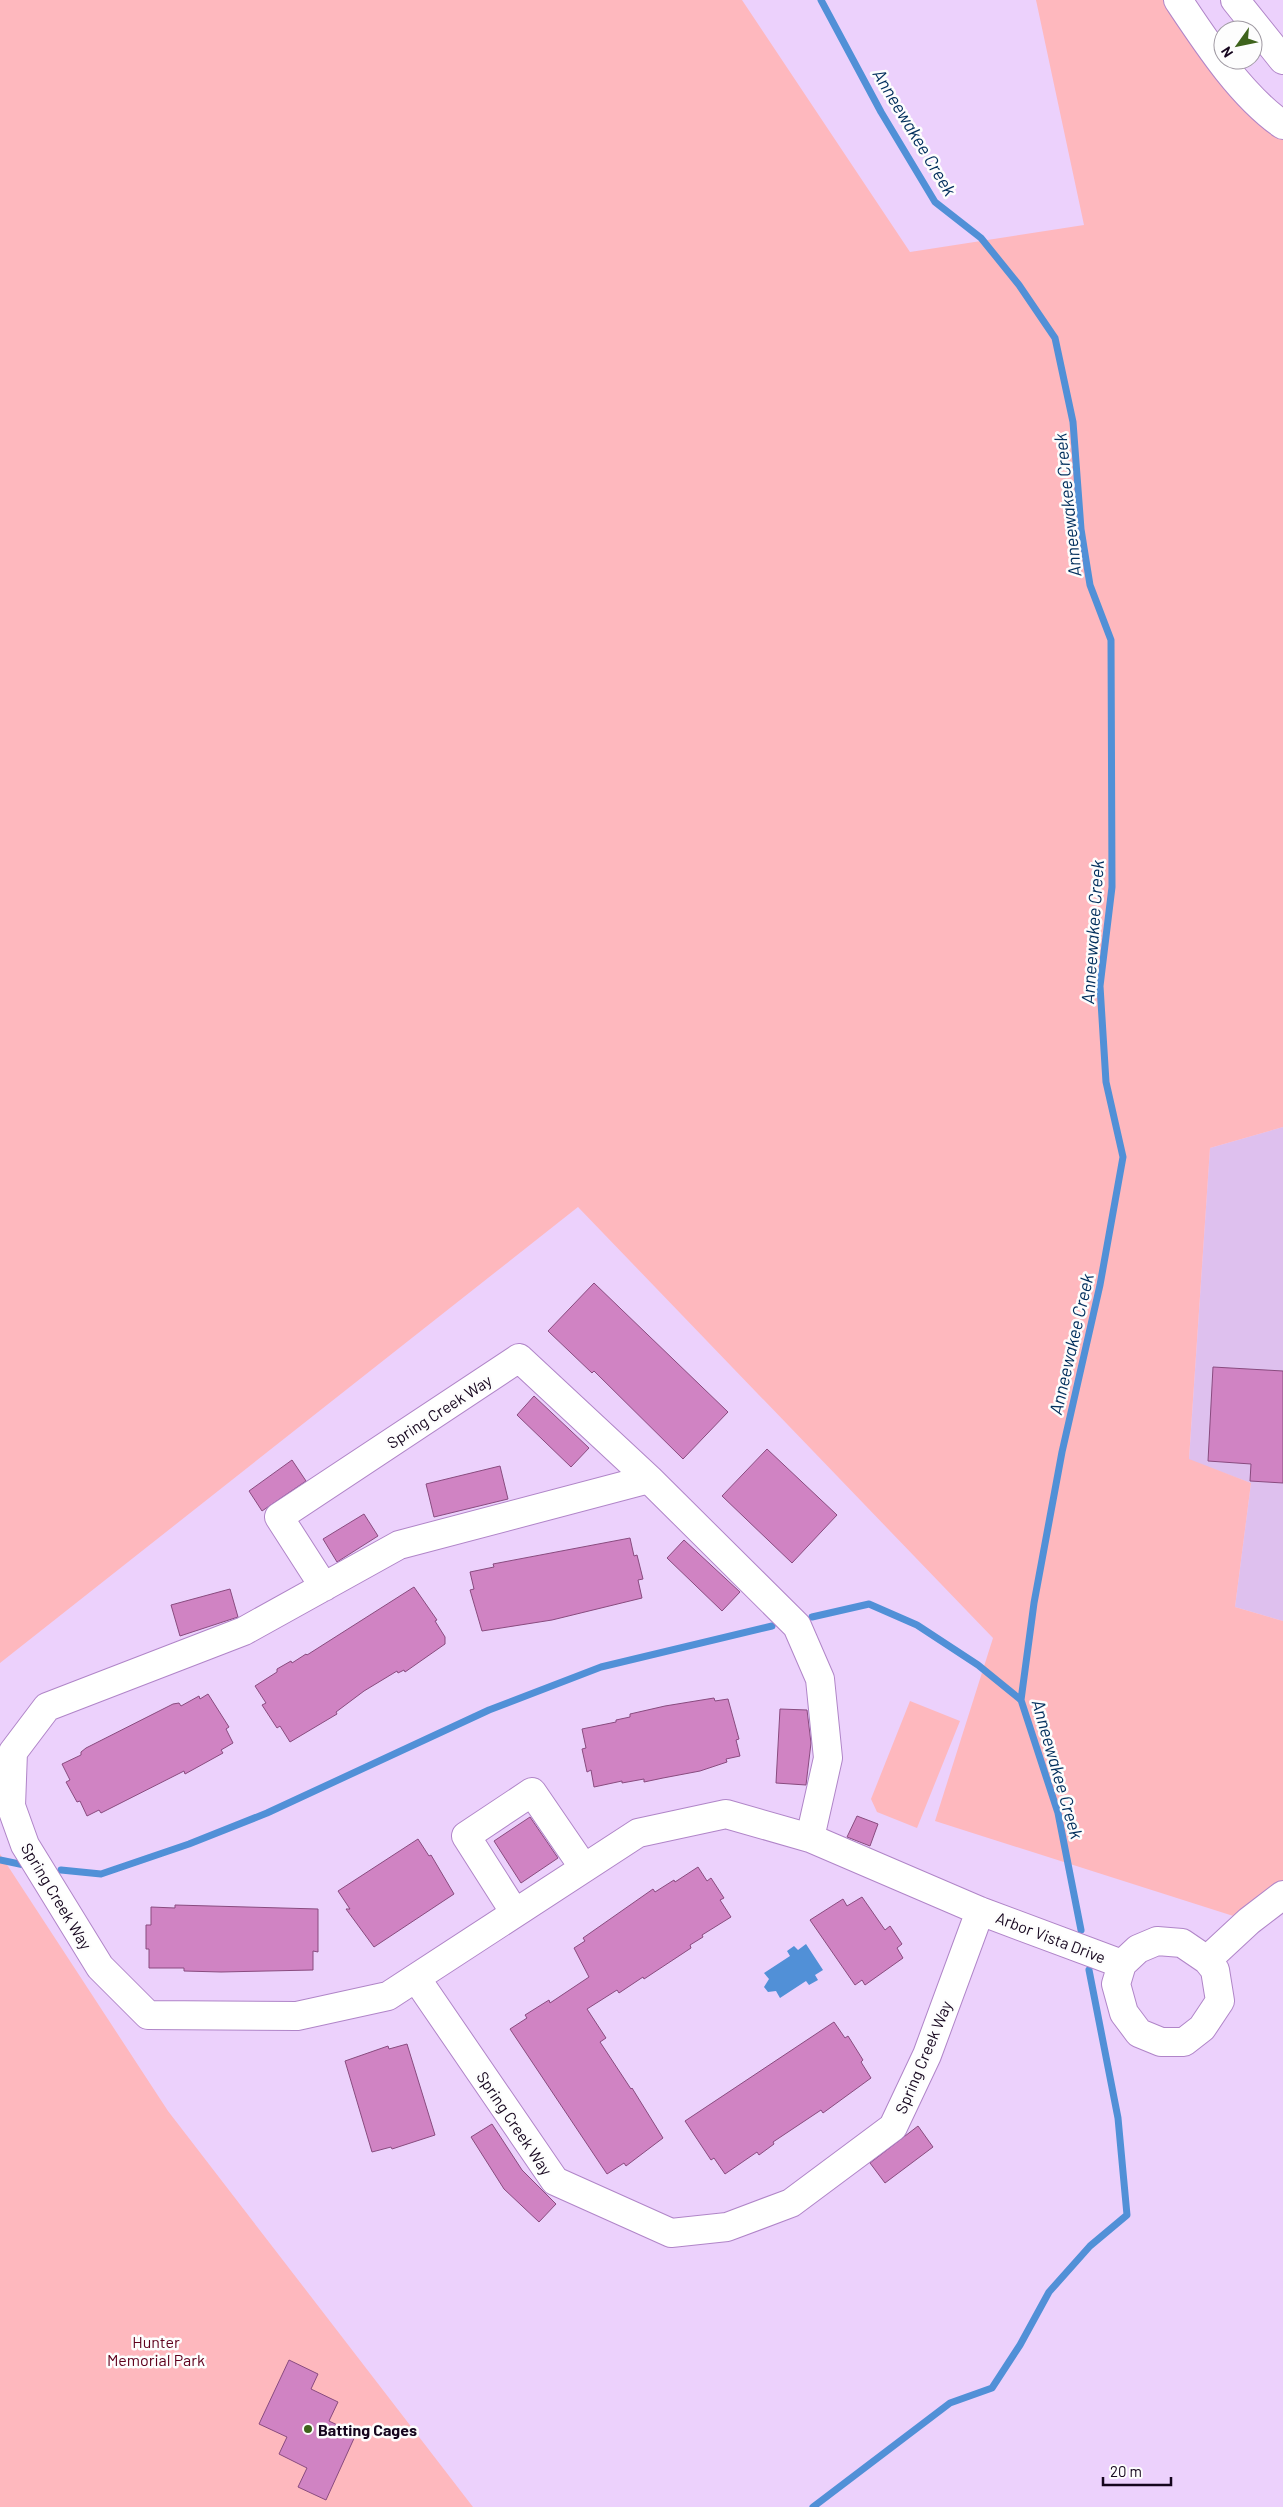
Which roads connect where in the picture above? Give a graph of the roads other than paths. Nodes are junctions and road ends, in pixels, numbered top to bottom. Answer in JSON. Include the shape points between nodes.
{"nodes":[{"id":1,"x":1178,"y":0,"type":"edge"},
{"id":2,"x":1235,"y":0,"type":"edge"},
{"id":3,"x":1283,"y":60,"type":"edge"},
{"id":4,"x":1283,"y":125,"type":"edge"},
{"id":5,"x":649,"y":1479,"type":"junction"},
{"id":6,"x":324,"y":1586,"type":"junction"},
{"id":7,"x":810,"y":1838,"type":"junction"},
{"id":8,"x":584,"y":1868,"type":"junction"},
{"id":9,"x":1283,"y":1895,"type":"edge"},
{"id":10,"x":980,"y":1911,"type":"junction"},
{"id":11,"x":515,"y":1913,"type":"junction"},
{"id":12,"x":1207,"y":1960,"type":"junction"},
{"id":13,"x":1122,"y":1964,"type":"junction"},
{"id":14,"x":416,"y":1978,"type":"junction"}],
"edges":[{"from":1,"to":4,"type":"street","via":[[1205,42],[1237,81]]},
{"from":2,"to":3,"type":"street"},
{"from":5,"to":6,"type":"street","name":"Spring Creek Way","via":[[399,1544]]},
{"from":5,"to":6,"type":"street","name":"Spring Creek Way","via":[[519,1358],[279,1517]]},
{"from":5,"to":7,"type":"street","name":"Spring Creek Way","via":[[797,1626],[820,1679],[828,1758]]},
{"from":6,"to":14,"type":"street","name":"Spring Creek Way","via":[[244,1631],[46,1707],[13,1752],[11,1806],[25,1845],[100,1967],[148,2015],[296,2016],[388,1996]]},
{"from":7,"to":8,"type":"street","name":"Spring Creek Way","via":[[726,1814],[638,1833]]},
{"from":7,"to":10,"type":"street","name":"Spring Creek Way"},
{"from":8,"to":11,"type":"street","name":"Spring Creek Way"},
{"from":8,"to":11,"type":"street","via":[[532,1792],[466,1836]]},
{"from":9,"to":12,"type":"street"},
{"from":10,"to":13,"type":"street","name":"Arbor Vista Drive"},
{"from":10,"to":14,"type":"street","name":"Spring Creek Way","via":[[927,2055],[893,2127],[791,2203],[727,2227],[671,2233],[555,2181]]},
{"from":11,"to":14,"type":"street","name":"Spring Creek Way"},
{"from":12,"to":13,"type":"street","name":"Arbor Vista Drive","via":[[1182,1942],[1158,1941],[1138,1949]]},
{"from":12,"to":13,"type":"street","name":"Arbor Vista Drive","via":[[1215,1970],[1220,2001],[1202,2028],[1184,2042],[1160,2042],[1139,2033],[1124,2013],[1116,1984]]}]}
